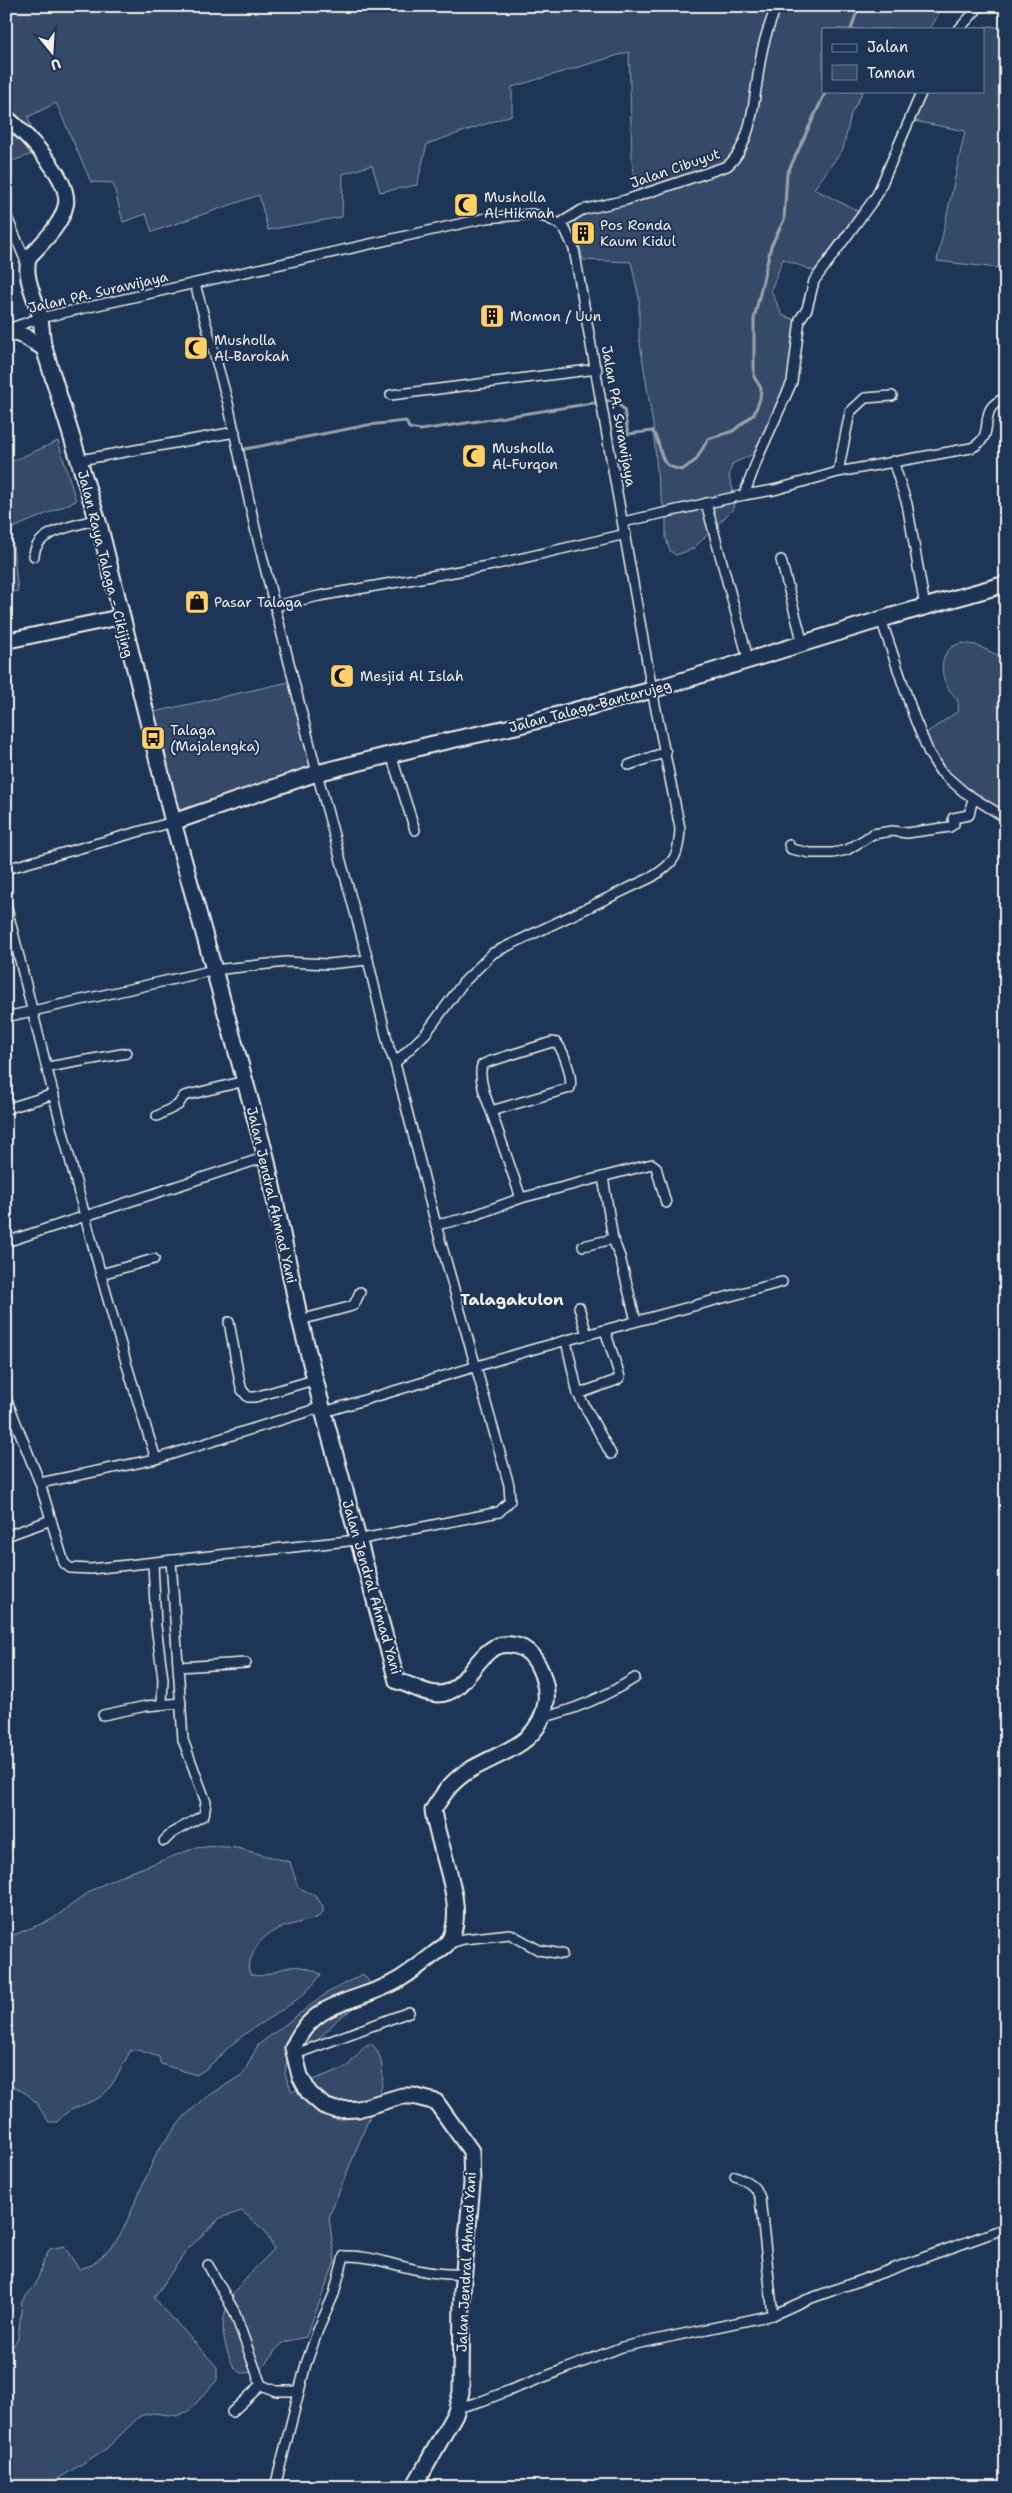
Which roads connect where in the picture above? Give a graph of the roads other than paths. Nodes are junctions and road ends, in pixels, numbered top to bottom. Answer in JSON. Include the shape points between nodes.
{"nodes":[{"id":1,"x":776,"y":6,"type":"edge"},
{"id":2,"x":980,"y":6,"type":"edge"},
{"id":3,"x":960,"y":28,"type":"edge"},
{"id":4,"x":922,"y":92,"type":"edge"},
{"id":5,"x":6,"y":117,"type":"edge"},
{"id":6,"x":6,"y":215,"type":"edge"},
{"id":7,"x":559,"y":224,"type":"junction"},
{"id":8,"x":27,"y":264,"type":"junction"},
{"id":9,"x":195,"y":284,"type":"junction"},
{"id":10,"x":40,"y":318,"type":"junction"},
{"id":11,"x":7,"y":329,"type":"edge"},
{"id":12,"x":44,"y":348,"type":"junction"},
{"id":13,"x":597,"y":369,"type":"junction"},
{"id":14,"x":391,"y":395,"type":"dead end"},
{"id":15,"x":892,"y":396,"type":"dead end"},
{"id":16,"x":1006,"y":398,"type":"edge"},
{"id":17,"x":234,"y":432,"type":"junction"},
{"id":18,"x":80,"y":460,"type":"junction"},
{"id":19,"x":893,"y":461,"type":"junction"},
{"id":20,"x":838,"y":472,"type":"junction"},
{"id":21,"x":744,"y":494,"type":"junction"},
{"id":22,"x":706,"y":503,"type":"junction"},
{"id":23,"x":97,"y":519,"type":"junction"},
{"id":24,"x":623,"y":522,"type":"junction"},
{"id":25,"x":626,"y":534,"type":"junction"},
{"id":26,"x":34,"y":556,"type":"dead end"},
{"id":27,"x":780,"y":560,"type":"dead end"},
{"id":28,"x":1006,"y":584,"type":"edge"},
{"id":29,"x":275,"y":606,"type":"junction"},
{"id":30,"x":924,"y":606,"type":"junction"},
{"id":31,"x":121,"y":617,"type":"junction"},
{"id":32,"x":881,"y":619,"type":"junction"},
{"id":33,"x":6,"y":641,"type":"edge"},
{"id":34,"x":803,"y":644,"type":"junction"},
{"id":35,"x":748,"y":662,"type":"junction"},
{"id":36,"x":652,"y":690,"type":"junction"},
{"id":37,"x":666,"y":752,"type":"junction"},
{"id":38,"x":391,"y":754,"type":"junction"},
{"id":39,"x":628,"y":764,"type":"dead end"},
{"id":40,"x":317,"y":774,"type":"junction"},
{"id":41,"x":973,"y":798,"type":"junction"},
{"id":42,"x":1006,"y":818,"type":"edge"},
{"id":43,"x":173,"y":822,"type":"junction"},
{"id":44,"x":415,"y":830,"type":"dead end"},
{"id":45,"x":789,"y":845,"type":"dead end"},
{"id":46,"x":6,"y":869,"type":"edge"},
{"id":47,"x":6,"y":904,"type":"edge"},
{"id":48,"x":368,"y":960,"type":"junction"},
{"id":49,"x":214,"y":970,"type":"junction"},
{"id":50,"x":34,"y":1011,"type":"junction"},
{"id":51,"x":6,"y":1016,"type":"edge"},
{"id":52,"x":127,"y":1053,"type":"dead end"},
{"id":53,"x":395,"y":1063,"type":"junction"},
{"id":54,"x":48,"y":1067,"type":"junction"},
{"id":55,"x":245,"y":1081,"type":"junction"},
{"id":56,"x":54,"y":1094,"type":"junction"},
{"id":57,"x":6,"y":1109,"type":"edge"},
{"id":58,"x":491,"y":1111,"type":"junction"},
{"id":59,"x":157,"y":1116,"type":"dead end"},
{"id":60,"x":266,"y":1158,"type":"junction"},
{"id":61,"x":603,"y":1177,"type":"junction"},
{"id":62,"x":521,"y":1198,"type":"junction"},
{"id":63,"x":666,"y":1203,"type":"dead end"},
{"id":64,"x":86,"y":1216,"type":"junction"},
{"id":65,"x":436,"y":1224,"type":"junction"},
{"id":66,"x":613,"y":1239,"type":"junction"},
{"id":67,"x":6,"y":1242,"type":"edge"},
{"id":68,"x":583,"y":1246,"type":"dead end"},
{"id":69,"x":154,"y":1258,"type":"dead end"},
{"id":70,"x":102,"y":1274,"type":"junction"},
{"id":71,"x":782,"y":1282,"type":"dead end"},
{"id":72,"x":360,"y":1292,"type":"dead end"},
{"id":73,"x":579,"y":1307,"type":"dead end"},
{"id":74,"x":300,"y":1320,"type":"junction"},
{"id":75,"x":636,"y":1321,"type":"junction"},
{"id":76,"x":229,"y":1322,"type":"dead end"},
{"id":77,"x":605,"y":1330,"type":"junction"},
{"id":78,"x":587,"y":1335,"type":"junction"},
{"id":79,"x":566,"y":1341,"type":"junction"},
{"id":80,"x":477,"y":1367,"type":"junction"},
{"id":81,"x":317,"y":1378,"type":"junction"},
{"id":82,"x":578,"y":1394,"type":"junction"},
{"id":83,"x":6,"y":1398,"type":"edge"},
{"id":84,"x":323,"y":1410,"type":"junction"},
{"id":85,"x":611,"y":1454,"type":"dead end"},
{"id":86,"x":156,"y":1458,"type":"junction"},
{"id":87,"x":40,"y":1483,"type":"junction"},
{"id":88,"x":51,"y":1520,"type":"junction"},
{"id":89,"x":6,"y":1536,"type":"edge"},
{"id":90,"x":357,"y":1540,"type":"junction"},
{"id":91,"x":171,"y":1560,"type":"junction"},
{"id":92,"x":154,"y":1563,"type":"junction"},
{"id":93,"x":246,"y":1663,"type":"dead end"},
{"id":94,"x":178,"y":1667,"type":"junction"},
{"id":95,"x":635,"y":1678,"type":"dead end"},
{"id":96,"x":181,"y":1703,"type":"junction"},
{"id":97,"x":162,"y":1704,"type":"junction"},
{"id":98,"x":103,"y":1715,"type":"dead end"},
{"id":99,"x":544,"y":1717,"type":"junction"},
{"id":100,"x":164,"y":1841,"type":"dead end"},
{"id":101,"x":446,"y":1944,"type":"junction"},
{"id":102,"x":562,"y":1954,"type":"dead end"},
{"id":103,"x":409,"y":2012,"type":"dead end"},
{"id":104,"x":293,"y":2055,"type":"junction"},
{"id":105,"x":735,"y":2176,"type":"dead end"},
{"id":106,"x":1006,"y":2228,"type":"edge"},
{"id":107,"x":208,"y":2265,"type":"dead end"},
{"id":108,"x":463,"y":2274,"type":"junction"},
{"id":109,"x":773,"y":2315,"type":"junction"},
{"id":110,"x":261,"y":2385,"type":"junction"},
{"id":111,"x":299,"y":2392,"type":"junction"},
{"id":112,"x":457,"y":2408,"type":"junction"},
{"id":113,"x":232,"y":2412,"type":"dead end"},
{"id":114,"x":276,"y":2487,"type":"edge"},
{"id":115,"x":414,"y":2487,"type":"edge"}],
"edges":[{"from":1,"to":7,"type":"street","name":"Jalan Cibuyut","via":[[763,44],[742,147],[734,161],[626,200],[582,210]]},
{"from":2,"to":3,"type":"street"},
{"from":4,"to":21,"type":"street","via":[[877,195],[814,281],[807,309],[800,318],[792,382]]},
{"from":5,"to":8,"type":"street","via":[[41,151],[66,196],[66,205],[58,222],[29,257]]},
{"from":6,"to":8,"type":"street"},
{"from":7,"to":9,"type":"street","name":"Jalan PA. Surawijaya","via":[[533,214],[486,218]]},
{"from":7,"to":13,"type":"street","name":"Jalan PA. Surawijaya","via":[[570,237],[574,249]]},
{"from":8,"to":10,"type":"street"},
{"from":9,"to":10,"type":"street","name":"Jalan PA. Surawijaya"},
{"from":9,"to":17,"type":"street"},
{"from":10,"to":11,"type":"street","name":"Jalan PA. Surawijaya"},
{"from":10,"to":12,"type":"street"},
{"from":11,"to":12,"type":"main road"},
{"from":12,"to":18,"type":"main road","name":"Jalan Raya Talaga - Cikijing"},
{"from":13,"to":14,"type":"street"},
{"from":13,"to":24,"type":"street","name":"Jalan PA. Surawijaya"},
{"from":15,"to":20,"type":"street","via":[[865,398],[850,412]]},
{"from":16,"to":19,"type":"street","via":[[992,404],[986,414],[986,435],[981,443],[970,448]]},
{"from":17,"to":18,"type":"street"},
{"from":17,"to":29,"type":"street"},
{"from":18,"to":23,"type":"main road","name":"Jalan Raya Talaga - Cikijing"},
{"from":19,"to":20,"type":"street"},
{"from":19,"to":30,"type":"street","via":[[907,504]]},
{"from":20,"to":21,"type":"street","via":[[774,490]]},
{"from":21,"to":22,"type":"street"},
{"from":22,"to":24,"type":"street"},
{"from":22,"to":35,"type":"street"},
{"from":23,"to":26,"type":"street","via":[[44,537],[34,547]]},
{"from":23,"to":31,"type":"main road","name":"Jalan Raya Talaga - Cikijing"},
{"from":24,"to":25,"type":"street","name":"Jalan PA. Surawijaya"},
{"from":25,"to":29,"type":"street","via":[[493,565]]},
{"from":25,"to":36,"type":"street","name":"Jalan PA. Surawijaya"},
{"from":27,"to":34,"type":"street"},
{"from":28,"to":30,"type":"main road","name":"Jalan Talaga-Bantarujeg"},
{"from":29,"to":40,"type":"street"},
{"from":30,"to":32,"type":"main road","name":"Jalan Talaga-Bantarujeg"},
{"from":31,"to":33,"type":"street"},
{"from":31,"to":43,"type":"main road","name":"Jalan Raya Talaga - Cikijing"},
{"from":32,"to":34,"type":"main road","name":"Jalan Talaga-Bantarujeg"},
{"from":32,"to":41,"type":"street","via":[[929,753],[940,771]]},
{"from":34,"to":35,"type":"main road","name":"Jalan Talaga-Bantarujeg"},
{"from":35,"to":36,"type":"main road","name":"Jalan Talaga-Bantarujeg"},
{"from":36,"to":37,"type":"street","name":"Jalan PA. Surawijaya"},
{"from":36,"to":38,"type":"main road","name":"Jalan Talaga-Bantarujeg","via":[[516,726]]},
{"from":37,"to":39,"type":"street"},
{"from":37,"to":53,"type":"street","name":"Jalan PA. Surawijaya","via":[[680,828],[679,847],[674,860],[666,869],[628,890],[493,953],[463,983],[426,1032]]},
{"from":38,"to":40,"type":"main road","name":"Jalan Talaga-Bantarujeg"},
{"from":38,"to":44,"type":"street"},
{"from":40,"to":43,"type":"main road","name":"Jalan Talaga-Bantarujeg"},
{"from":40,"to":48,"type":"street"},
{"from":41,"to":42,"type":"street"},
{"from":41,"to":45,"type":"street","via":[[969,815],[953,818],[954,824],[950,827],[873,834],[846,850],[833,852],[810,852]]},
{"from":43,"to":46,"type":"street"},
{"from":43,"to":49,"type":"main road","name":"Jalan Jendral Ahmad Yani"},
{"from":47,"to":50,"type":"street"},
{"from":48,"to":49,"type":"street","via":[[328,964],[286,962]]},
{"from":48,"to":53,"type":"street"},
{"from":49,"to":50,"type":"street"},
{"from":49,"to":55,"type":"main road","name":"Jalan Jendral Ahmad Yani"},
{"from":50,"to":51,"type":"street"},
{"from":50,"to":54,"type":"street"},
{"from":52,"to":54,"type":"street"},
{"from":53,"to":65,"type":"street"},
{"from":54,"to":56,"type":"street"},
{"from":55,"to":59,"type":"street","via":[[184,1096],[178,1105]]},
{"from":55,"to":60,"type":"main road","name":"Jalan Jendral Ahmad Yani"},
{"from":56,"to":57,"type":"street"},
{"from":56,"to":64,"type":"street"},
{"from":58,"to":58,"type":"street","via":[[480,1070],[482,1065],[557,1043],[567,1068],[570,1088]]},
{"from":58,"to":62,"type":"street"},
{"from":60,"to":64,"type":"street"},
{"from":60,"to":74,"type":"main road","name":"Jalan Jendral Ahmad Yani"},
{"from":61,"to":62,"type":"street"},
{"from":61,"to":63,"type":"street","via":[[655,1164]]},
{"from":61,"to":66,"type":"street"},
{"from":62,"to":65,"type":"street","via":[[467,1218]]},
{"from":64,"to":67,"type":"street"},
{"from":64,"to":70,"type":"street"},
{"from":65,"to":80,"type":"street"},
{"from":66,"to":68,"type":"street"},
{"from":66,"to":75,"type":"street"},
{"from":69,"to":70,"type":"street"},
{"from":70,"to":86,"type":"street"},
{"from":71,"to":75,"type":"street"},
{"from":72,"to":74,"type":"street","via":[[354,1305]]},
{"from":73,"to":78,"type":"street"},
{"from":74,"to":81,"type":"main road","name":"Jalan Jendral Ahmad Yani"},
{"from":75,"to":77,"type":"street"},
{"from":76,"to":81,"type":"street","via":[[240,1383],[248,1397]]},
{"from":77,"to":78,"type":"street"},
{"from":77,"to":82,"type":"street","via":[[620,1377]]},
{"from":78,"to":79,"type":"street"},
{"from":79,"to":80,"type":"street"},
{"from":79,"to":82,"type":"street"},
{"from":80,"to":84,"type":"street"},
{"from":80,"to":90,"type":"street","via":[[510,1485],[507,1506],[498,1512],[459,1522]]},
{"from":81,"to":84,"type":"main road","name":"Jalan Jendral Ahmad Yani"},
{"from":82,"to":85,"type":"street"},
{"from":83,"to":87,"type":"street"},
{"from":84,"to":86,"type":"street"},
{"from":84,"to":90,"type":"main road","name":"Jalan Jendral Ahmad Yani"},
{"from":86,"to":87,"type":"street"},
{"from":87,"to":88,"type":"street"},
{"from":88,"to":89,"type":"street"},
{"from":88,"to":92,"type":"street","via":[[64,1563],[70,1568]]},
{"from":90,"to":91,"type":"street"},
{"from":90,"to":99,"type":"main road","name":"Jalan Jendral Ahmad Yani","via":[[398,1681],[434,1694],[449,1692],[494,1647],[518,1646],[536,1661],[543,1677],[547,1698]]},
{"from":91,"to":92,"type":"street"},
{"from":91,"to":94,"type":"street"},
{"from":92,"to":97,"type":"street"},
{"from":93,"to":94,"type":"street"},
{"from":94,"to":96,"type":"street"},
{"from":95,"to":99,"type":"street","via":[[599,1699]]},
{"from":96,"to":97,"type":"street"},
{"from":96,"to":100,"type":"street","via":[[183,1740],[206,1802],[204,1815]]},
{"from":97,"to":98,"type":"street"},
{"from":99,"to":101,"type":"main road","via":[[533,1732],[511,1750],[466,1773],[446,1790],[433,1810],[456,1906],[452,1937]]},
{"from":101,"to":102,"type":"street","via":[[510,1934],[539,1950]]},
{"from":101,"to":104,"type":"main road","via":[[400,1979],[330,2007],[304,2029],[293,2048]]},
{"from":103,"to":104,"type":"street"},
{"from":104,"to":108,"type":"main road","name":"Jalan Jendral Ahmad Yani","via":[[309,2093],[324,2106],[336,2110],[358,2108],[402,2096],[436,2102],[471,2151],[472,2184]]},
{"from":105,"to":109,"type":"street","via":[[754,2187],[760,2198]]},
{"from":106,"to":109,"type":"street","via":[[806,2300]]},
{"from":107,"to":110,"type":"street","via":[[234,2311]]},
{"from":108,"to":111,"type":"street","via":[[446,2275],[369,2257],[344,2256]]},
{"from":108,"to":112,"type":"main road","name":"Jalan Jendral Ahmad Yani","via":[[461,2392]]},
{"from":109,"to":112,"type":"street","via":[[622,2347]]},
{"from":110,"to":111,"type":"street","via":[[276,2391]]},
{"from":110,"to":113,"type":"street"},
{"from":111,"to":114,"type":"street"},
{"from":112,"to":115,"type":"main road","name":"Jalan Jendral Ahmad Yani"}]}
